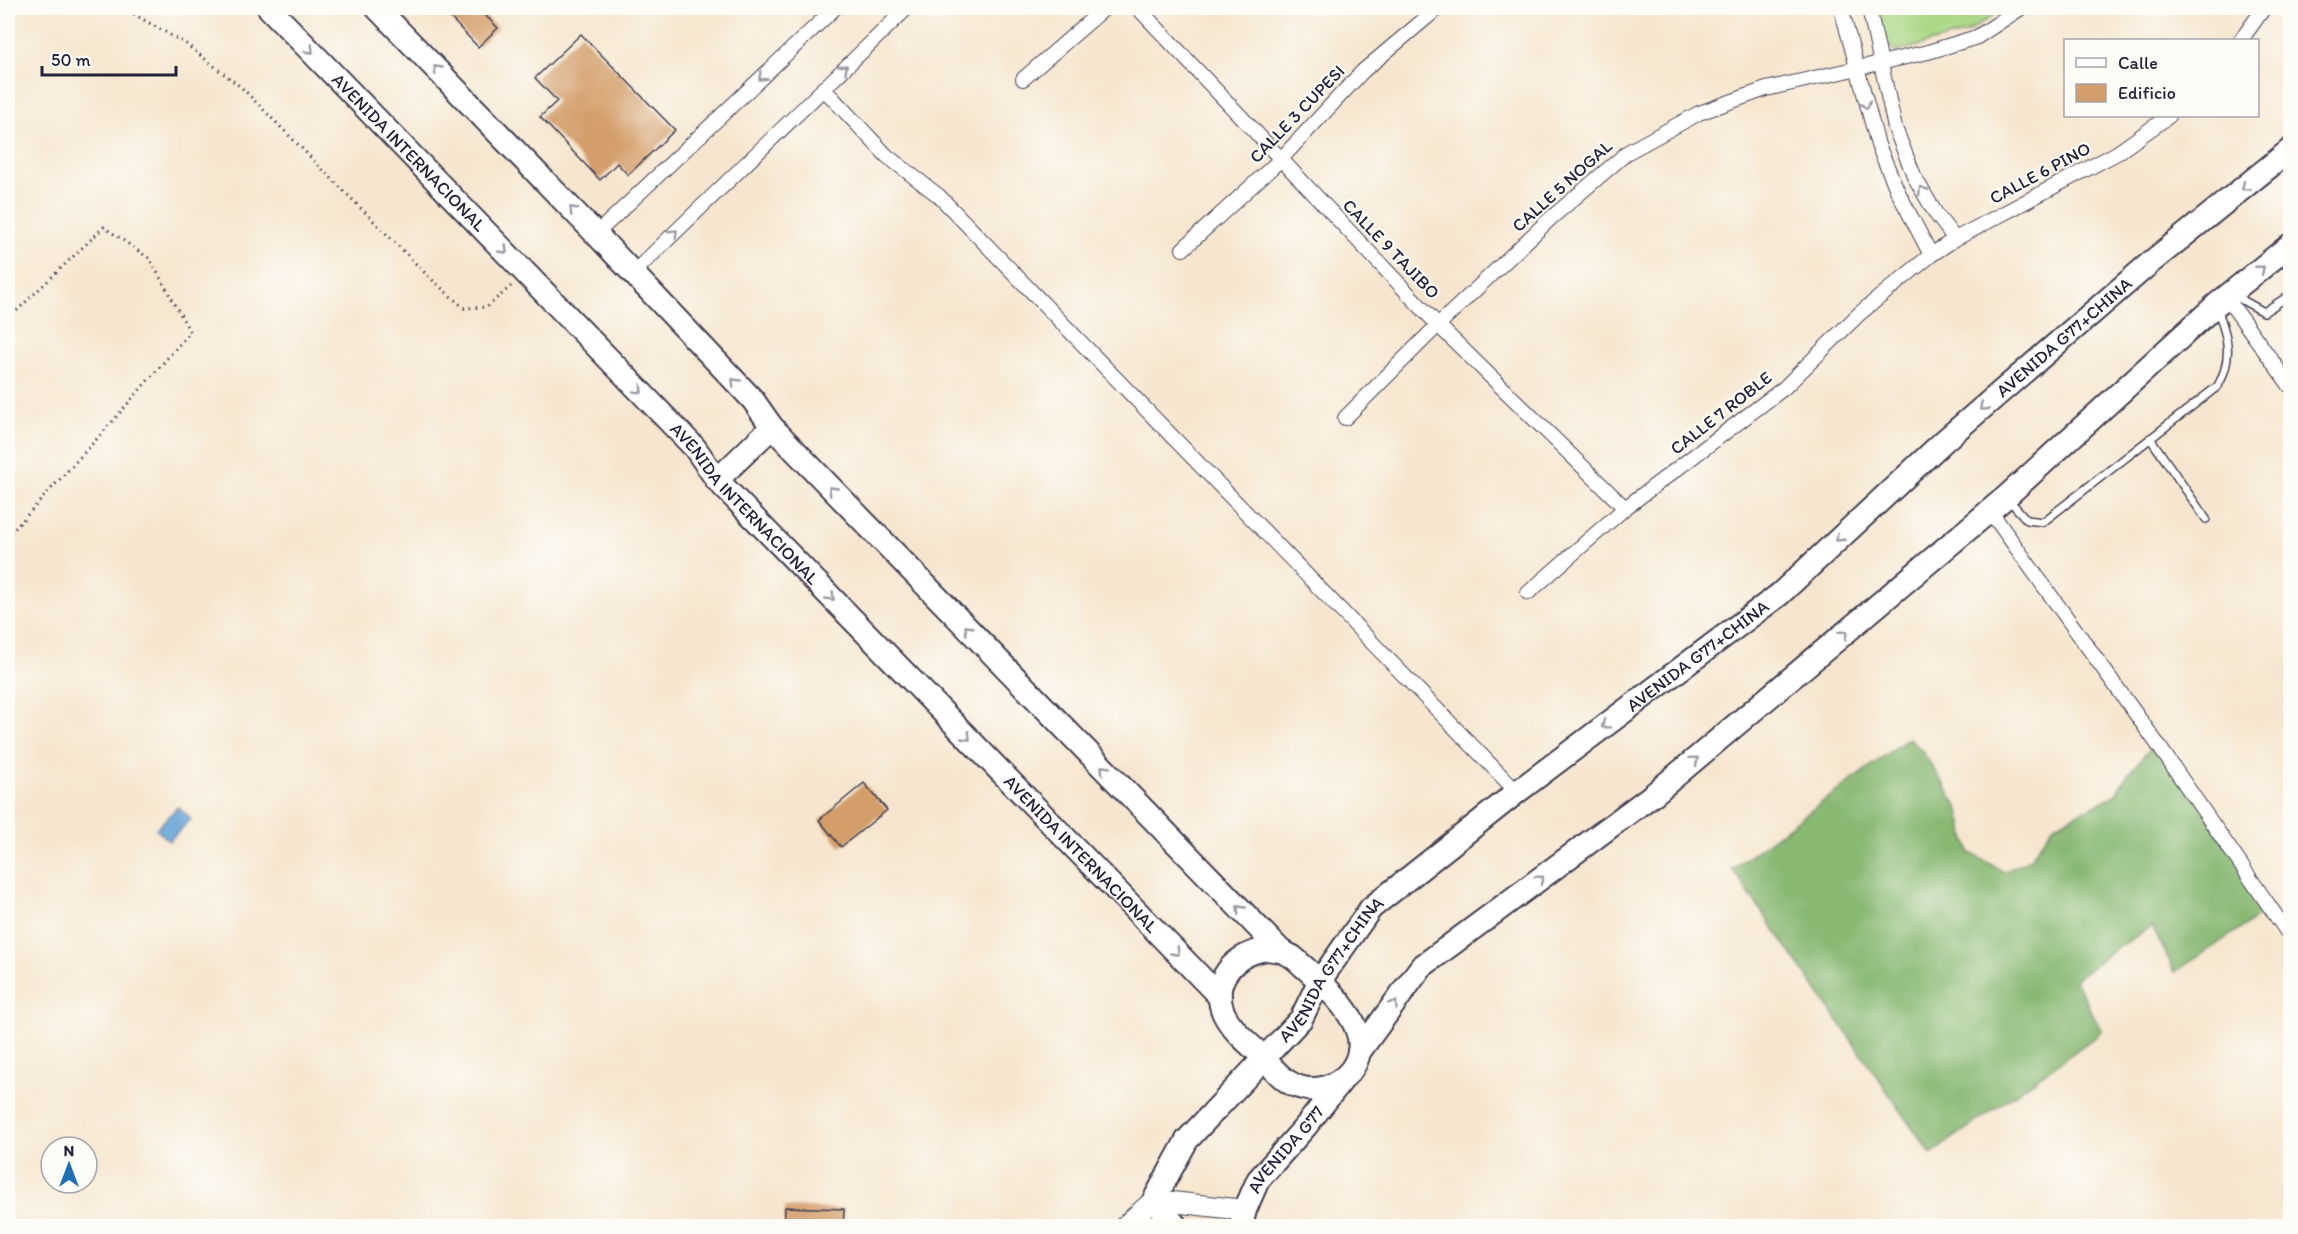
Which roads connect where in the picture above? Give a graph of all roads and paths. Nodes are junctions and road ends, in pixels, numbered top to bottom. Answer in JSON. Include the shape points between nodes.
{"nodes":[{"id":1,"x":123,"y":8,"type":"edge"},
{"id":2,"x":269,"y":8,"type":"edge"},
{"id":3,"x":377,"y":8,"type":"edge"},
{"id":4,"x":835,"y":8,"type":"edge"},
{"id":5,"x":907,"y":8,"type":"edge"},
{"id":6,"x":1105,"y":8,"type":"edge"},
{"id":7,"x":1138,"y":8,"type":"edge"},
{"id":8,"x":1438,"y":8,"type":"edge"},
{"id":9,"x":1841,"y":8,"type":"edge"},
{"id":10,"x":1869,"y":8,"type":"edge"},
{"id":11,"x":2021,"y":8,"type":"edge"},
{"id":12,"x":2264,"y":8,"type":"edge"},
{"id":13,"x":2242,"y":39,"type":"edge"},
{"id":14,"x":1882,"y":63,"type":"junction"},
{"id":15,"x":1856,"y":68,"type":"junction"},
{"id":16,"x":1023,"y":79,"type":"dead end"},
{"id":17,"x":823,"y":88,"type":"junction"},
{"id":18,"x":2168,"y":117,"type":"edge"},
{"id":19,"x":2290,"y":150,"type":"edge"},
{"id":20,"x":1280,"y":160,"type":"junction"},
{"id":21,"x":596,"y":234,"type":"junction"},
{"id":22,"x":1955,"y":238,"type":"junction"},
{"id":23,"x":2290,"y":245,"type":"edge"},
{"id":24,"x":1183,"y":249,"type":"dead end"},
{"id":25,"x":1931,"y":255,"type":"junction"},
{"id":26,"x":526,"y":273,"type":"junction"},
{"id":27,"x":632,"y":274,"type":"junction"},
{"id":28,"x":2290,"y":295,"type":"edge"},
{"id":29,"x":2224,"y":299,"type":"junction"},
{"id":30,"x":8,"y":319,"type":"edge"},
{"id":31,"x":1438,"y":325,"type":"junction"},
{"id":32,"x":2290,"y":386,"type":"edge"},
{"id":33,"x":1345,"y":418,"type":"dead end"},
{"id":34,"x":772,"y":427,"type":"junction"},
{"id":35,"x":2150,"y":438,"type":"junction"},
{"id":36,"x":717,"y":480,"type":"junction"},
{"id":37,"x":1998,"y":504,"type":"junction"},
{"id":38,"x":1626,"y":507,"type":"junction"},
{"id":39,"x":2206,"y":519,"type":"dead end"},
{"id":40,"x":8,"y":536,"type":"edge"},
{"id":41,"x":1528,"y":593,"type":"dead end"},
{"id":42,"x":1516,"y":792,"type":"junction"},
{"id":43,"x":2290,"y":936,"type":"edge"},
{"id":44,"x":1281,"y":951,"type":"junction"},
{"id":45,"x":1319,"y":982,"type":"junction"},
{"id":46,"x":1220,"y":997,"type":"junction"},
{"id":47,"x":1359,"y":1052,"type":"junction"},
{"id":48,"x":1265,"y":1059,"type":"junction"},
{"id":49,"x":1343,"y":1078,"type":"junction"},
{"id":50,"x":1154,"y":1200,"type":"junction"},
{"id":51,"x":1243,"y":1218,"type":"edge"},
{"id":52,"x":1125,"y":1227,"type":"edge"},
{"id":53,"x":1176,"y":1227,"type":"edge"}],
"edges":[{"from":1,"to":26,"type":"path","via":[[186,44],[242,88],[428,276],[465,308],[486,307]]},
{"from":2,"to":26,"type":"main road","name":"AVENIDA INTERNACIONAL","one_way":true},
{"from":21,"to":3,"type":"main road","one_way":true},
{"from":4,"to":21,"type":"street","one_way":true},
{"from":17,"to":5,"type":"street","one_way":true},
{"from":6,"to":16,"type":"street"},
{"from":7,"to":20,"type":"street","name":"CALLE 9 TAJIBO"},
{"from":8,"to":20,"type":"street","name":"CALLE 3 CUPESI","via":[[1364,71]]},
{"from":9,"to":15,"type":"street"},
{"from":10,"to":14,"type":"street"},
{"from":11,"to":14,"type":"street","name":"CALLE 5 NOGAL","via":[[1977,37]]},
{"from":12,"to":13,"type":"street"},
{"from":14,"to":15,"type":"street","name":"CALLE 5 NOGAL"},
{"from":22,"to":14,"type":"street","one_way":true,"via":[[1935,214],[1915,178],[1895,128]]},
{"from":15,"to":25,"type":"street","one_way":true,"via":[[1878,145]]},
{"from":15,"to":31,"type":"street","name":"CALLE 5 NOGAL","via":[[1766,89],[1699,113],[1628,152],[1551,218]]},
{"from":27,"to":17,"type":"street","one_way":true},
{"from":17,"to":42,"type":"street","via":[[887,156],[939,196]]},
{"from":18,"to":22,"type":"street","name":"CALLE 6 PINO","via":[[2117,153]]},
{"from":19,"to":42,"type":"main road","name":"AVENIDA G77+CHINA","one_way":true,"via":[[2150,263],[1944,441],[1780,594]]},
{"from":20,"to":24,"type":"street","name":"CALLE 3 CUPESI"},
{"from":20,"to":31,"type":"street","name":"CALLE 9 TAJIBO"},
{"from":21,"to":27,"type":"main road"},
{"from":22,"to":25,"type":"street","name":"CALLE 6 PINO"},
{"from":29,"to":23,"type":"main road","one_way":true},
{"from":25,"to":38,"type":"street","name":"CALLE 7 ROBLE","via":[[1859,314],[1784,388]]},
{"from":26,"to":36,"type":"main road","name":"AVENIDA INTERNACIONAL","one_way":true,"via":[[695,448]]},
{"from":34,"to":27,"type":"main road","one_way":true,"via":[[753,400]]},
{"from":28,"to":29,"type":"lane","via":[[2264,312]]},
{"from":29,"to":32,"type":"street"},
{"from":29,"to":35,"type":"lane","via":[[2228,336],[2224,375],[2218,386]]},
{"from":29,"to":37,"type":"main road"},
{"from":30,"to":40,"type":"path","via":[[105,227],[150,260],[190,332]]},
{"from":31,"to":33,"type":"street","name":"CALLE 5 NOGAL"},
{"from":31,"to":38,"type":"street","name":"CALLE 9 TAJIBO"},
{"from":34,"to":36,"type":"main road"},
{"from":44,"to":34,"type":"main road","one_way":true},
{"from":35,"to":37,"type":"lane","via":[[2043,522],[2027,520]]},
{"from":35,"to":39,"type":"lane"},
{"from":36,"to":46,"type":"main road","name":"AVENIDA INTERNACIONAL","one_way":true},
{"from":37,"to":43,"type":"street"},
{"from":47,"to":37,"type":"main road","one_way":true,"via":[[1421,967],[1654,794]]},
{"from":38,"to":41,"type":"street","name":"CALLE 7 ROBLE"},
{"from":42,"to":45,"type":"main road","name":"AVENIDA G77+CHINA","via":[[1371,908]]},
{"from":44,"to":45,"type":"main road"},
{"from":44,"to":46,"type":"main road","via":[[1253,951],[1241,957],[1229,968]]},
{"from":45,"to":47,"type":"main road","via":[[1354,1021]]},
{"from":45,"to":48,"type":"main road","name":"AVENIDA G77+CHINA","via":[[1301,1019]]},
{"from":46,"to":48,"type":"main road","via":[[1232,1026]]},
{"from":47,"to":49,"type":"main road","name":"AVENIDA G77"},
{"from":48,"to":49,"type":"main road","via":[[1284,1080],[1299,1087],[1330,1086]]},
{"from":48,"to":50,"type":"main road","name":"AVENIDA G77+CHINA","via":[[1187,1140]]},
{"from":49,"to":51,"type":"main road","name":"AVENIDA G77","via":[[1258,1180]]},
{"from":50,"to":51,"type":"street"},
{"from":50,"to":52,"type":"street"},
{"from":50,"to":53,"type":"main road"}]}
